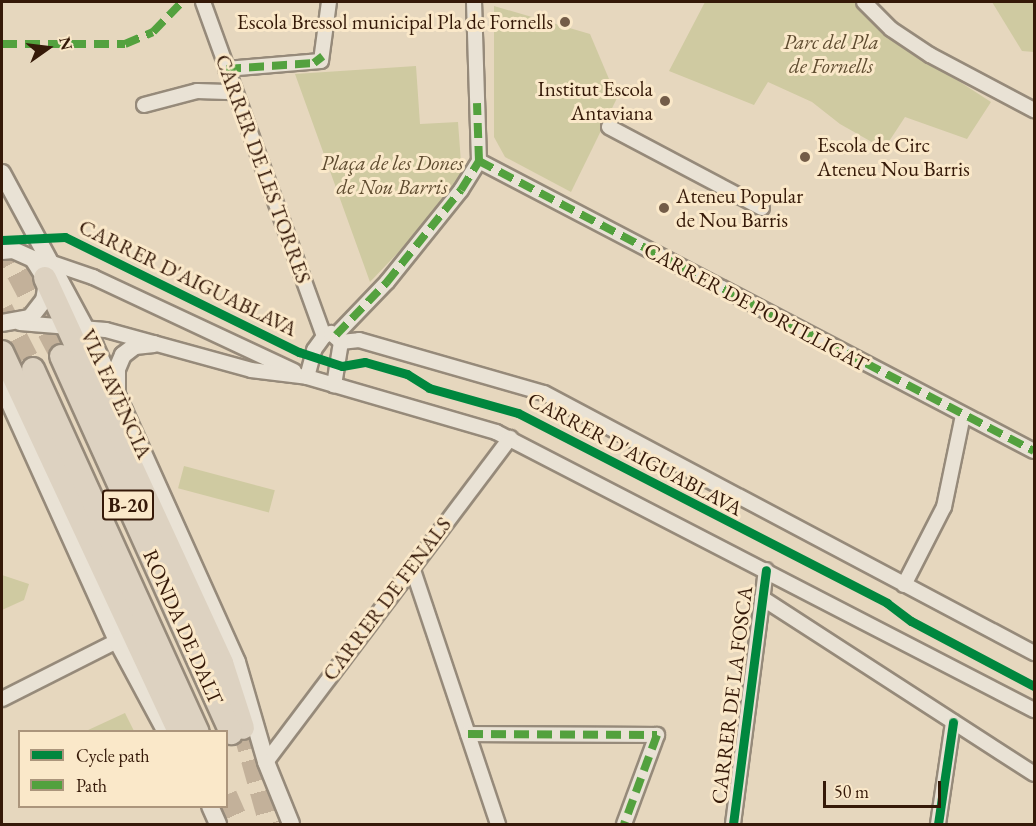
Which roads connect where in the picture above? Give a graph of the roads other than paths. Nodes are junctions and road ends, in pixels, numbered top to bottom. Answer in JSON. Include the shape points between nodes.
{"nodes":[{"id":1,"x":202,"y":2,"type":"edge"},
{"id":2,"x":329,"y":2,"type":"edge"},
{"id":3,"x":474,"y":2,"type":"edge"},
{"id":4,"x":864,"y":2,"type":"edge"},
{"id":5,"x":226,"y":69,"type":"junction"},
{"id":6,"x":234,"y":92,"type":"junction"},
{"id":7,"x":144,"y":105,"type":"dead end"},
{"id":8,"x":1035,"y":110,"type":"edge"},
{"id":9,"x":609,"y":128,"type":"dead end"},
{"id":10,"x":479,"y":161,"type":"junction"},
{"id":11,"x":2,"y":173,"type":"edge"},
{"id":12,"x":762,"y":208,"type":"dead end"},
{"id":13,"x":37,"y":238,"type":"junction"},
{"id":14,"x":2,"y":251,"type":"edge"},
{"id":15,"x":71,"y":269,"type":"junction"},
{"id":16,"x":47,"y":270,"type":"junction"},
{"id":17,"x":2,"y":323,"type":"edge"},
{"id":18,"x":20,"y":323,"type":"junction"},
{"id":19,"x":77,"y":326,"type":"junction"},
{"id":20,"x":334,"y":338,"type":"junction"},
{"id":21,"x":154,"y":344,"type":"junction"},
{"id":22,"x":2,"y":352,"type":"edge"},
{"id":23,"x":61,"y":356,"type":"tunnel mouth"},
{"id":24,"x":33,"y":369,"type":"tunnel mouth"},
{"id":25,"x":307,"y":377,"type":"junction"},
{"id":26,"x":334,"y":385,"type":"junction"},
{"id":27,"x":2,"y":386,"type":"edge"},
{"id":28,"x":118,"y":396,"type":"junction"},
{"id":29,"x":963,"y":415,"type":"junction"},
{"id":30,"x":510,"y":438,"type":"junction"},
{"id":31,"x":1035,"y":451,"type":"edge"},
{"id":32,"x":412,"y":567,"type":"junction"},
{"id":33,"x":766,"y":570,"type":"junction"},
{"id":34,"x":792,"y":583,"type":"junction"},
{"id":35,"x":904,"y":585,"type":"junction"},
{"id":36,"x":762,"y":597,"type":"junction"},
{"id":37,"x":778,"y":606,"type":"junction"},
{"id":38,"x":117,"y":641,"type":"junction"},
{"id":39,"x":1035,"y":653,"type":"edge"},
{"id":40,"x":2,"y":699,"type":"edge"},
{"id":41,"x":1035,"y":710,"type":"edge"},
{"id":42,"x":953,"y":722,"type":"junction"},
{"id":43,"x":165,"y":730,"type":"edge"},
{"id":44,"x":178,"y":730,"type":"edge"},
{"id":45,"x":197,"y":730,"type":"edge"},
{"id":46,"x":468,"y":734,"type":"junction"},
{"id":47,"x":266,"y":762,"type":"junction"},
{"id":48,"x":1035,"y":774,"type":"edge"},
{"id":49,"x":210,"y":808,"type":"edge"},
{"id":50,"x":218,"y":825,"type":"edge"},
{"id":51,"x":291,"y":825,"type":"edge"},
{"id":52,"x":498,"y":825,"type":"edge"},
{"id":53,"x":624,"y":825,"type":"edge"},
{"id":54,"x":733,"y":825,"type":"edge"},
{"id":55,"x":938,"y":825,"type":"edge"}],
"edges":[{"from":1,"to":5,"type":"street","name":"CARRER DE LES TORRES"},
{"from":2,"to":5,"type":"street","via":[[321,61]]},
{"from":3,"to":10,"type":"street"},
{"from":4,"to":8,"type":"street","via":[[891,29],[930,55]]},
{"from":5,"to":6,"type":"street","name":"CARRER DE LES TORRES"},
{"from":6,"to":7,"type":"street","via":[[196,91]]},
{"from":6,"to":20,"type":"street","name":"CARRER DE LES TORRES"},
{"from":9,"to":12,"type":"street"},
{"from":10,"to":20,"type":"street","via":[[461,190],[387,282]]},
{"from":10,"to":29,"type":"street","name":"CARRER DE PORTLLIGAT"},
{"from":11,"to":13,"type":"street"},
{"from":13,"to":15,"type":"street","name":"CARRER D'AIGUABLAVA"},
{"from":13,"to":16,"type":"street"},
{"from":14,"to":16,"type":"street","via":[[24,253]]},
{"from":15,"to":16,"type":"street","name":"CARRER D'AIGUABLAVA"},
{"from":15,"to":25,"type":"street","name":"CARRER D'AIGUABLAVA"},
{"from":16,"to":18,"type":"street","via":[[44,300],[38,310]]},
{"from":16,"to":19,"type":"highway"},
{"from":17,"to":18,"type":"street"},
{"from":18,"to":19,"type":"street","name":"CARRER D'AIGUABLAVA"},
{"from":19,"to":21,"type":"street","name":"CARRER D'AIGUABLAVA"},
{"from":19,"to":23,"type":"highway","name":"RONDA DE DALT","number":"B-20","via":[[222,663],[237,731]]},
{"from":19,"to":28,"type":"street","name":"VIA FAVÈNCIA"},
{"from":20,"to":25,"type":"street","name":"CARRER D'AIGUABLAVA","via":[[314,350]]},
{"from":20,"to":26,"type":"street"},
{"from":20,"to":35,"type":"street","name":"CARRER D'AIGUABLAVA","via":[[359,340],[544,393]]},
{"from":21,"to":25,"type":"street","name":"CARRER D'AIGUABLAVA","via":[[251,370]]},
{"from":21,"to":28,"type":"street","via":[[135,346],[123,355],[116,378]]},
{"from":22,"to":44,"type":"highway"},
{"from":24,"to":45,"type":"highway","name":"RONDA DE DALT","number":"B-20"},
{"from":25,"to":26,"type":"street","name":"CARRER D'AIGUABLAVA"},
{"from":26,"to":30,"type":"street","name":"CARRER D'AIGUABLAVA"},
{"from":27,"to":38,"type":"street"},
{"from":28,"to":47,"type":"street","name":"VIA FAVÈNCIA","via":[[237,662]]},
{"from":29,"to":31,"type":"street","name":"CARRER DE PORTLLIGAT"},
{"from":29,"to":35,"type":"street","via":[[944,507]]},
{"from":30,"to":32,"type":"street","name":"CARRER DE FENALS"},
{"from":30,"to":33,"type":"street","name":"CARRER D'AIGUABLAVA"},
{"from":32,"to":46,"type":"street"},
{"from":32,"to":47,"type":"street","name":"CARRER DE FENALS"},
{"from":33,"to":34,"type":"street","name":"CARRER D'AIGUABLAVA"},
{"from":33,"to":36,"type":"street","name":"CARRER DE LA FOSCA"},
{"from":34,"to":37,"type":"street"},
{"from":34,"to":41,"type":"street","name":"CARRER D'AIGUABLAVA"},
{"from":35,"to":39,"type":"street","name":"CARRER D'AIGUABLAVA"},
{"from":36,"to":37,"type":"street"},
{"from":36,"to":54,"type":"street","name":"CARRER DE LA FOSCA"},
{"from":37,"to":42,"type":"street"},
{"from":38,"to":40,"type":"street"},
{"from":38,"to":43,"type":"street"},
{"from":42,"to":48,"type":"street"},
{"from":42,"to":55,"type":"street"},
{"from":46,"to":52,"type":"street"},
{"from":46,"to":53,"type":"street","via":[[657,735]]},
{"from":47,"to":51,"type":"street","name":"VIA FAVÈNCIA"},
{"from":49,"to":50,"type":"street"}]}
